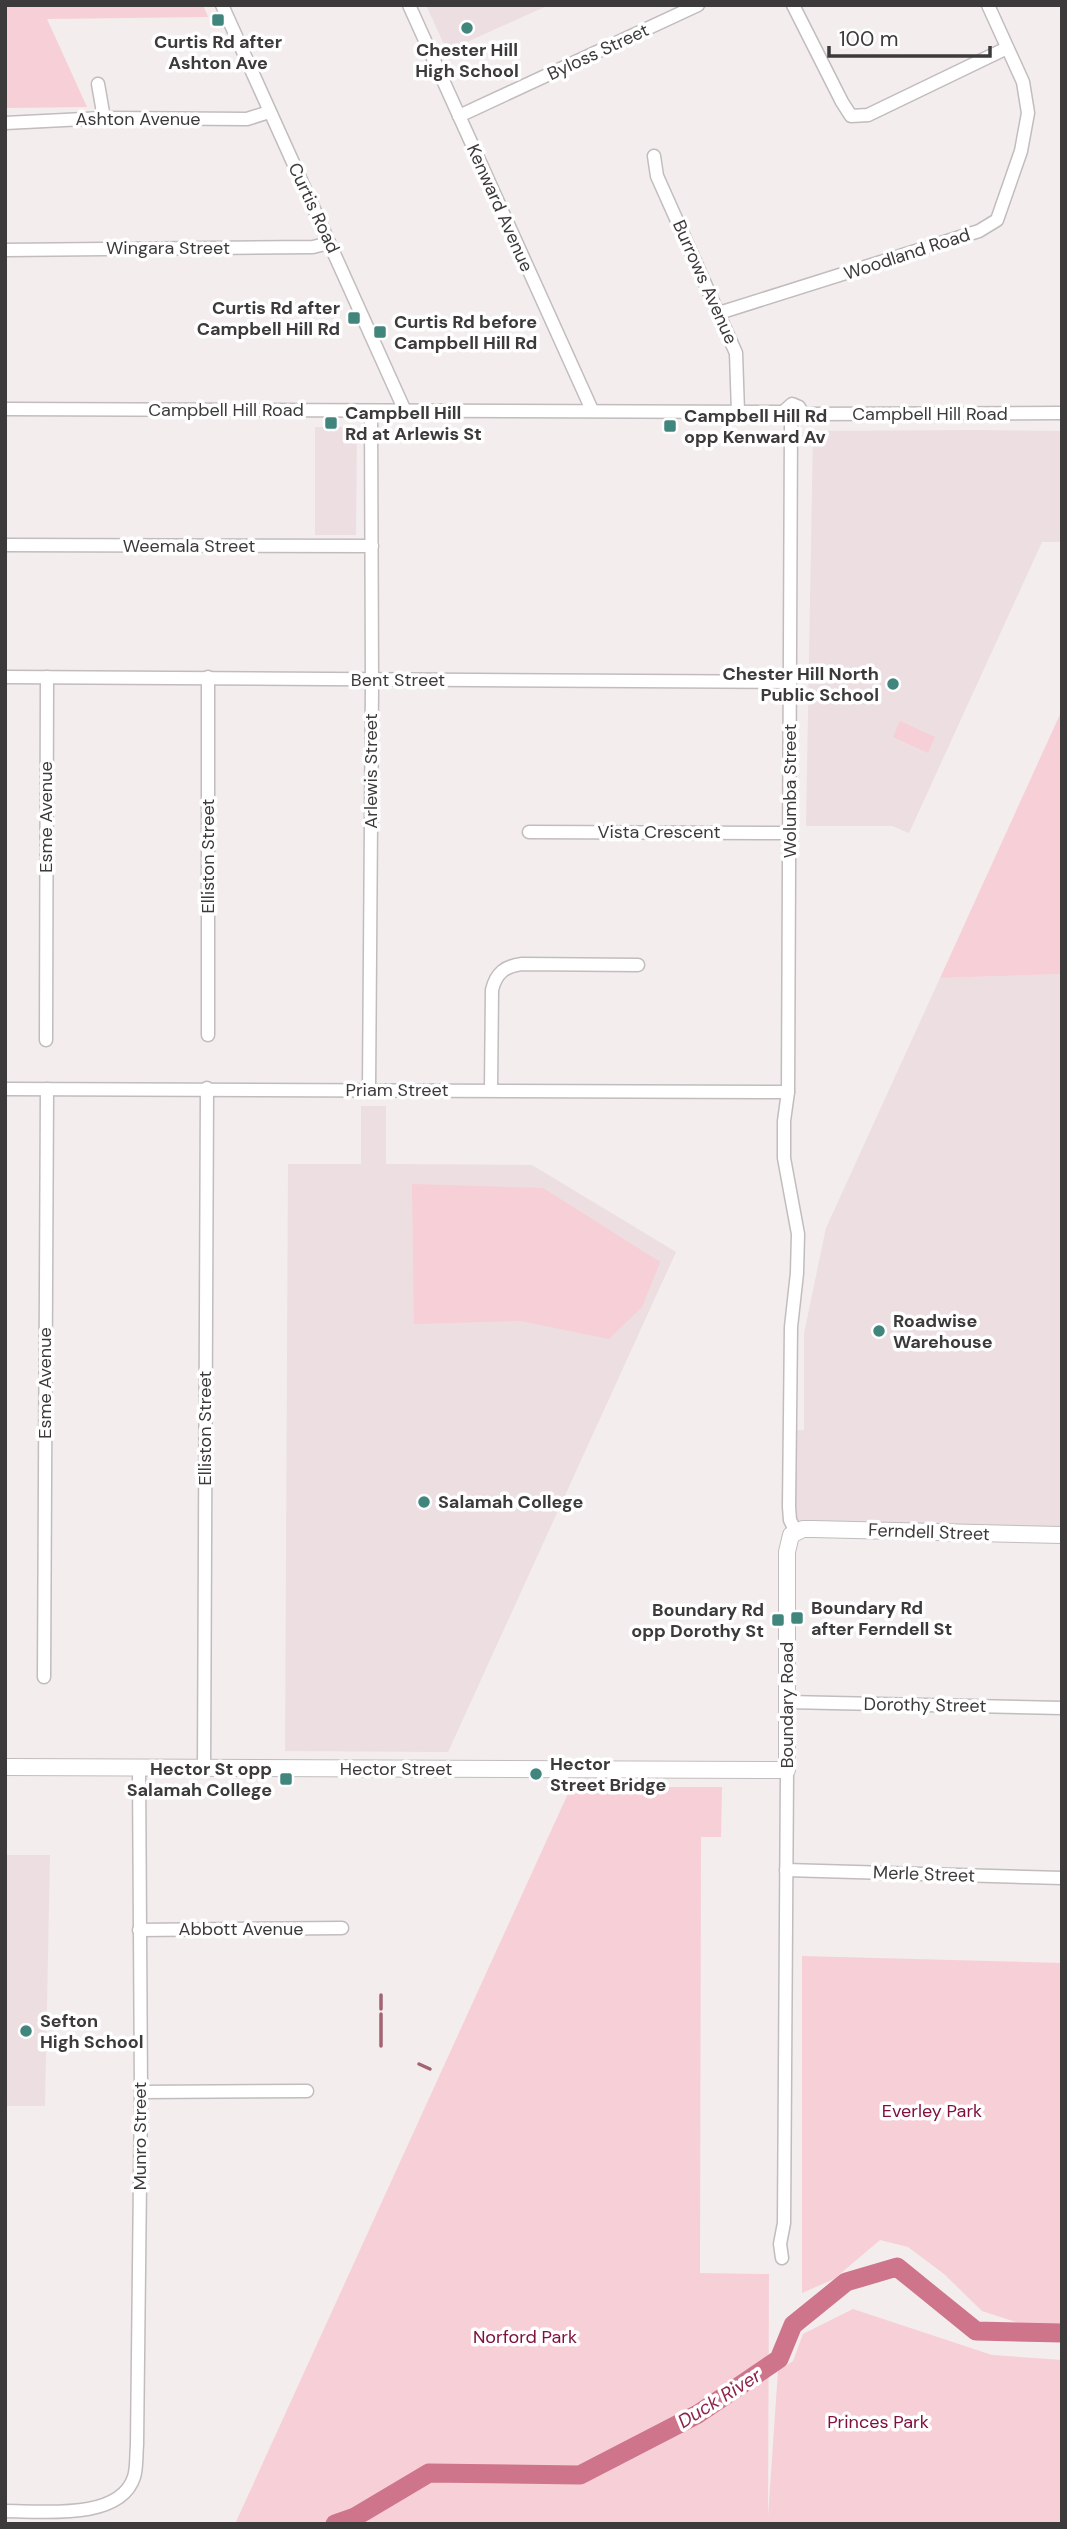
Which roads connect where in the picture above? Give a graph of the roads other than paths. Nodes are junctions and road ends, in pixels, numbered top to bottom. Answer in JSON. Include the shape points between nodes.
{"nodes":[{"id":1,"x":222,"y":5,"type":"edge"},
{"id":2,"x":409,"y":5,"type":"edge"},
{"id":3,"x":698,"y":5,"type":"edge"},
{"id":4,"x":793,"y":5,"type":"edge"},
{"id":5,"x":988,"y":5,"type":"edge"},
{"id":6,"x":1007,"y":48,"type":"junction"},
{"id":7,"x":98,"y":84,"type":"dead end"},
{"id":8,"x":270,"y":112,"type":"junction"},
{"id":9,"x":459,"y":116,"type":"junction"},
{"id":10,"x":104,"y":118,"type":"junction"},
{"id":11,"x":5,"y":122,"type":"edge"},
{"id":12,"x":654,"y":156,"type":"dead end"},
{"id":13,"x":329,"y":243,"type":"junction"},
{"id":14,"x":5,"y":250,"type":"edge"},
{"id":15,"x":719,"y":313,"type":"junction"},
{"id":16,"x":5,"y":409,"type":"edge"},
{"id":17,"x":592,"y":410,"type":"junction"},
{"id":18,"x":371,"y":411,"type":"junction"},
{"id":19,"x":405,"y":411,"type":"junction"},
{"id":20,"x":738,"y":412,"type":"junction"},
{"id":21,"x":783,"y":412,"type":"junction"},
{"id":22,"x":1060,"y":413,"type":"edge"},
{"id":23,"x":803,"y":414,"type":"junction"},
{"id":24,"x":791,"y":424,"type":"junction"},
{"id":25,"x":5,"y":545,"type":"edge"},
{"id":26,"x":372,"y":546,"type":"junction"},
{"id":27,"x":5,"y":677,"type":"edge"},
{"id":28,"x":47,"y":677,"type":"junction"},
{"id":29,"x":208,"y":677,"type":"junction"},
{"id":30,"x":372,"y":680,"type":"junction"},
{"id":31,"x":790,"y":682,"type":"junction"},
{"id":32,"x":529,"y":832,"type":"dead end"},
{"id":33,"x":790,"y":833,"type":"junction"},
{"id":34,"x":638,"y":965,"type":"dead end"},
{"id":35,"x":208,"y":1035,"type":"dead end"},
{"id":36,"x":46,"y":1040,"type":"dead end"},
{"id":37,"x":207,"y":1088,"type":"junction"},
{"id":38,"x":5,"y":1089,"type":"edge"},
{"id":39,"x":47,"y":1089,"type":"junction"},
{"id":40,"x":369,"y":1089,"type":"junction"},
{"id":41,"x":491,"y":1090,"type":"junction"},
{"id":42,"x":788,"y":1092,"type":"junction"},
{"id":43,"x":784,"y":1158,"type":"joint"},
{"id":44,"x":796,"y":1532,"type":"junction"},
{"id":45,"x":1062,"y":1535,"type":"edge"},
{"id":46,"x":44,"y":1677,"type":"dead end"},
{"id":47,"x":787,"y":1702,"type":"junction"},
{"id":48,"x":1062,"y":1708,"type":"edge"},
{"id":49,"x":5,"y":1767,"type":"edge"},
{"id":50,"x":139,"y":1768,"type":"junction"},
{"id":51,"x":204,"y":1768,"type":"junction"},
{"id":52,"x":787,"y":1770,"type":"junction"},
{"id":53,"x":786,"y":1870,"type":"junction"},
{"id":54,"x":1062,"y":1878,"type":"edge"},
{"id":55,"x":342,"y":1928,"type":"dead end"},
{"id":56,"x":139,"y":1930,"type":"junction"},
{"id":57,"x":307,"y":2091,"type":"dead end"},
{"id":58,"x":141,"y":2092,"type":"junction"},
{"id":59,"x":782,"y":2258,"type":"dead end"},
{"id":60,"x":5,"y":2511,"type":"edge"}],
"edges":[{"from":1,"to":8,"type":"street","name":"Curtis Road"},
{"from":2,"to":9,"type":"street","name":"Kenward Avenue"},
{"from":3,"to":9,"type":"street","name":"Byloss Street"},
{"from":4,"to":6,"type":"street","via":[[851,116],[868,115]]},
{"from":5,"to":6,"type":"street","name":"Woodland Road"},
{"from":6,"to":15,"type":"street","name":"Woodland Road","via":[[1023,82],[1028,113],[1021,150],[997,220],[979,231]]},
{"from":7,"to":10,"type":"street"},
{"from":8,"to":10,"type":"street","name":"Ashton Avenue","via":[[247,119]]},
{"from":8,"to":13,"type":"street","name":"Curtis Road"},
{"from":9,"to":17,"type":"street","name":"Kenward Avenue"},
{"from":10,"to":11,"type":"street","name":"Ashton Avenue"},
{"from":12,"to":15,"type":"street","name":"Burrows Avenue","via":[[656,176]]},
{"from":13,"to":14,"type":"street","name":"Wingara Street","via":[[313,247]]},
{"from":13,"to":19,"type":"street","name":"Curtis Road"},
{"from":15,"to":20,"type":"street","name":"Burrows Avenue","via":[[736,353]]},
{"from":16,"to":18,"type":"street","name":"Campbell Hill Road"},
{"from":17,"to":19,"type":"street","name":"Campbell Hill Road"},
{"from":17,"to":20,"type":"street","name":"Campbell Hill Road"},
{"from":18,"to":19,"type":"street","name":"Campbell Hill Road"},
{"from":18,"to":26,"type":"street","name":"Arlewis Street"},
{"from":20,"to":21,"type":"street","name":"Campbell Hill Road"},
{"from":21,"to":23,"type":"street","via":[[792,404]]},
{"from":21,"to":24,"type":"street"},
{"from":22,"to":23,"type":"street","name":"Campbell Hill Road"},
{"from":23,"to":24,"type":"street","via":[[799,422]]},
{"from":24,"to":31,"type":"street","name":"Wolumba Street"},
{"from":25,"to":26,"type":"street","name":"Weemala Street"},
{"from":26,"to":30,"type":"street","name":"Arlewis Street"},
{"from":27,"to":28,"type":"street","name":"Bent Street"},
{"from":28,"to":29,"type":"street","name":"Bent Street"},
{"from":28,"to":36,"type":"street","name":"Esme Avenue"},
{"from":29,"to":30,"type":"street","name":"Bent Street"},
{"from":29,"to":35,"type":"street","name":"Elliston Street"},
{"from":30,"to":31,"type":"street","name":"Bent Street"},
{"from":30,"to":40,"type":"street","name":"Arlewis Street"},
{"from":31,"to":33,"type":"street","name":"Wolumba Street"},
{"from":32,"to":33,"type":"street","name":"Vista Crescent"},
{"from":33,"to":42,"type":"street","name":"Wolumba Street"},
{"from":34,"to":41,"type":"street","via":[[522,964],[501,971],[492,990]]},
{"from":37,"to":39,"type":"street","name":"Priam Street"},
{"from":37,"to":40,"type":"street","name":"Priam Street"},
{"from":37,"to":51,"type":"street","name":"Elliston Street"},
{"from":38,"to":39,"type":"street","name":"Priam Street"},
{"from":39,"to":46,"type":"street","name":"Esme Avenue"},
{"from":40,"to":41,"type":"street","name":"Priam Street"},
{"from":41,"to":42,"type":"street","name":"Priam Street"},
{"from":42,"to":43,"type":"street","name":"Wolumba Street"},
{"from":43,"to":44,"type":"street","name":"Boundary Road","via":[[798,1234],[791,1327],[789,1507]]},
{"from":44,"to":45,"type":"main road","name":"Ferndell Street"},
{"from":44,"to":47,"type":"main road","name":"Boundary Road","via":[[786,1552]]},
{"from":47,"to":48,"type":"street","name":"Dorothy Street"},
{"from":47,"to":52,"type":"main road","name":"Boundary Road"},
{"from":49,"to":50,"type":"main road","name":"Hector Street"},
{"from":50,"to":51,"type":"main road","name":"Hector Street"},
{"from":50,"to":56,"type":"street","name":"Munro Street"},
{"from":51,"to":52,"type":"main road","name":"Hector Street"},
{"from":52,"to":53,"type":"street","name":"Boundary Road"},
{"from":53,"to":54,"type":"street","name":"Merle Street"},
{"from":53,"to":59,"type":"street","name":"Boundary Road"},
{"from":55,"to":56,"type":"street","name":"Abbott Avenue"},
{"from":56,"to":58,"type":"street","name":"Munro Street"},
{"from":57,"to":58,"type":"street"},
{"from":58,"to":60,"type":"street","name":"Munro Street","via":[[134,2477],[118,2499],[94,2509]]}]}
